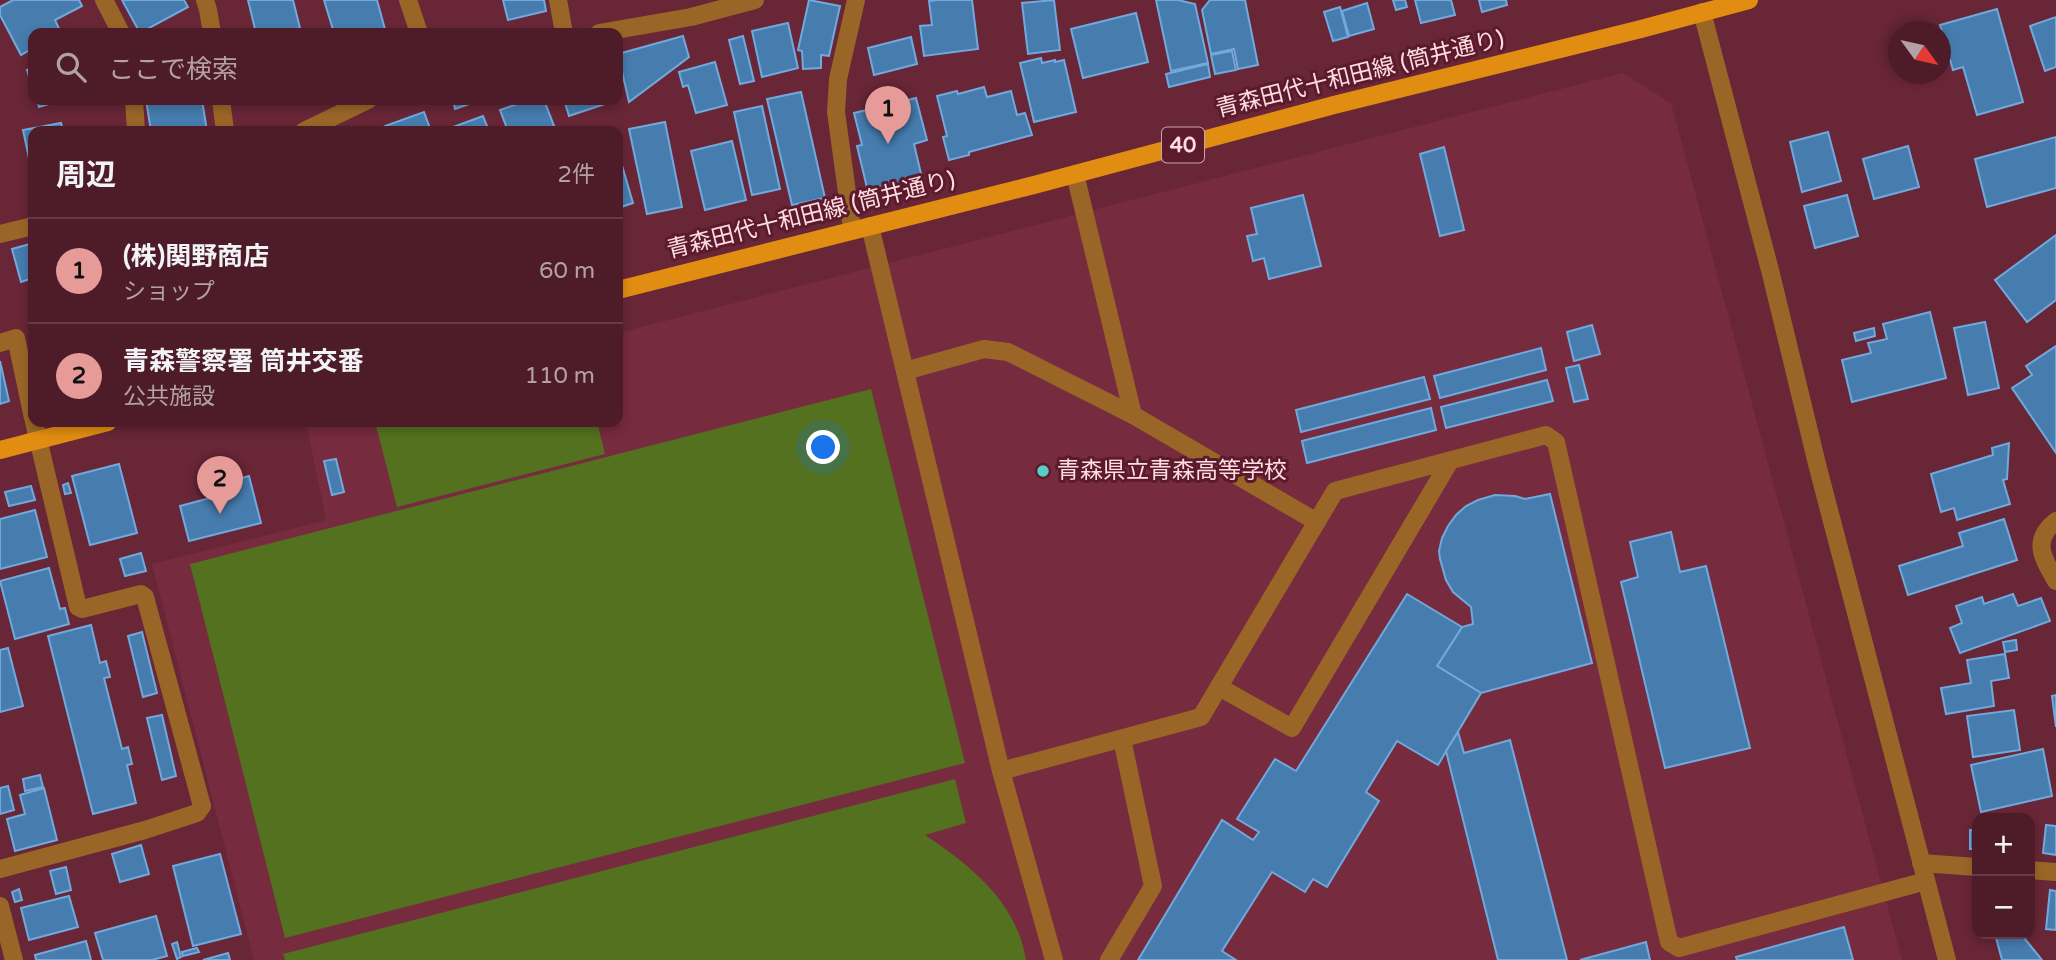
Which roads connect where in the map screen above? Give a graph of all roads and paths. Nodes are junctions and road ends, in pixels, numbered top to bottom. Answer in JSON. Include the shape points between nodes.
{"nodes":[{"id":1,"x":104,"y":0,"type":"edge"},
{"id":2,"x":205,"y":0,"type":"edge"},
{"id":3,"x":408,"y":0,"type":"edge"},
{"id":4,"x":558,"y":0,"type":"edge"},
{"id":5,"x":755,"y":0,"type":"edge"},
{"id":6,"x":856,"y":0,"type":"edge"},
{"id":7,"x":1749,"y":0,"type":"edge"},
{"id":8,"x":689,"y":8,"type":"edge"},
{"id":9,"x":1702,"y":12,"type":"junction"},
{"id":10,"x":118,"y":28,"type":"edge"},
{"id":11,"x":211,"y":28,"type":"edge"},
{"id":12,"x":417,"y":28,"type":"edge"},
{"id":13,"x":563,"y":28,"type":"edge"},
{"id":14,"x":617,"y":28,"type":"edge"},
{"id":15,"x":134,"y":105,"type":"edge"},
{"id":16,"x":222,"y":105,"type":"edge"},
{"id":17,"x":358,"y":105,"type":"edge"},
{"id":18,"x":136,"y":126,"type":"edge"},
{"id":19,"x":224,"y":126,"type":"edge"},
{"id":20,"x":314,"y":126,"type":"edge"},
{"id":21,"x":1075,"y":174,"type":"junction"},
{"id":22,"x":28,"y":227,"type":"edge"},
{"id":23,"x":861,"y":228,"type":"junction"},
{"id":24,"x":0,"y":234,"type":"edge"},
{"id":25,"x":623,"y":289,"type":"edge"},
{"id":26,"x":0,"y":343,"type":"edge"},
{"id":27,"x":905,"y":371,"type":"junction"},
{"id":28,"x":28,"y":393,"type":"edge"},
{"id":29,"x":1133,"y":415,"type":"junction"},
{"id":30,"x":35,"y":427,"type":"edge"},
{"id":31,"x":86,"y":427,"type":"edge"},
{"id":32,"x":38,"y":441,"type":"junction"},
{"id":33,"x":0,"y":450,"type":"edge"},
{"id":34,"x":1450,"y":461,"type":"junction"},
{"id":35,"x":2056,"y":521,"type":"edge"},
{"id":36,"x":1317,"y":522,"type":"junction"},
{"id":37,"x":2056,"y":581,"type":"edge"},
{"id":38,"x":1220,"y":687,"type":"junction"},
{"id":39,"x":1122,"y":739,"type":"junction"},
{"id":40,"x":1001,"y":771,"type":"junction"},
{"id":41,"x":1972,"y":867,"type":"edge"},
{"id":42,"x":0,"y":869,"type":"edge"},
{"id":43,"x":2035,"y":870,"type":"edge"},
{"id":44,"x":1923,"y":872,"type":"junction"},
{"id":45,"x":2056,"y":872,"type":"edge"},
{"id":46,"x":0,"y":906,"type":"edge"},
{"id":47,"x":14,"y":960,"type":"edge"},
{"id":48,"x":1054,"y":960,"type":"edge"},
{"id":49,"x":1108,"y":960,"type":"edge"},
{"id":50,"x":1947,"y":960,"type":"edge"}],
"edges":[{"from":1,"to":10,"type":"street"},
{"from":2,"to":11,"type":"street"},
{"from":3,"to":12,"type":"street"},
{"from":4,"to":13,"type":"street"},
{"from":5,"to":8,"type":"street"},
{"from":6,"to":23,"type":"street","via":[[835,112]]},
{"from":7,"to":9,"type":"main road","name":"青森田代十和田線 (筒井通り)","number":"40"},
{"from":8,"to":14,"type":"street"},
{"from":9,"to":21,"type":"main road","name":"青森田代十和田線 (筒井通り)","number":"40"},
{"from":9,"to":44,"type":"street"},
{"from":15,"to":18,"type":"street"},
{"from":16,"to":19,"type":"street"},
{"from":17,"to":20,"type":"street"},
{"from":21,"to":23,"type":"main road","name":"青森田代十和田線 (筒井通り)","number":"40"},
{"from":21,"to":29,"type":"street"},
{"from":22,"to":24,"type":"street"},
{"from":23,"to":25,"type":"main road","name":"青森田代十和田線 (筒井通り)","number":"40"},
{"from":23,"to":27,"type":"street"},
{"from":26,"to":28,"type":"street","via":[[16,338]]},
{"from":27,"to":29,"type":"street","via":[[984,349],[1008,352]]},
{"from":27,"to":40,"type":"street"},
{"from":29,"to":36,"type":"street"},
{"from":30,"to":32,"type":"street"},
{"from":31,"to":32,"type":"main road"},
{"from":32,"to":33,"type":"main road"},
{"from":32,"to":42,"type":"street","via":[[78,607],[141,594],[145,597],[202,806],[197,813],[145,830]]},
{"from":34,"to":36,"type":"street","via":[[1335,491]]},
{"from":34,"to":38,"type":"street","via":[[1292,729]]},
{"from":34,"to":44,"type":"street","via":[[1546,435],[1556,442],[1669,942],[1679,948]]},
{"from":35,"to":37,"type":"street","via":[[2042,538],[2041,554]]},
{"from":36,"to":38,"type":"street"},
{"from":38,"to":39,"type":"street","via":[[1201,717]]},
{"from":39,"to":40,"type":"street"},
{"from":39,"to":49,"type":"street","via":[[1153,886]]},
{"from":40,"to":48,"type":"street"},
{"from":41,"to":44,"type":"street"},
{"from":43,"to":45,"type":"street"},
{"from":44,"to":50,"type":"street"},
{"from":46,"to":47,"type":"street"}]}
